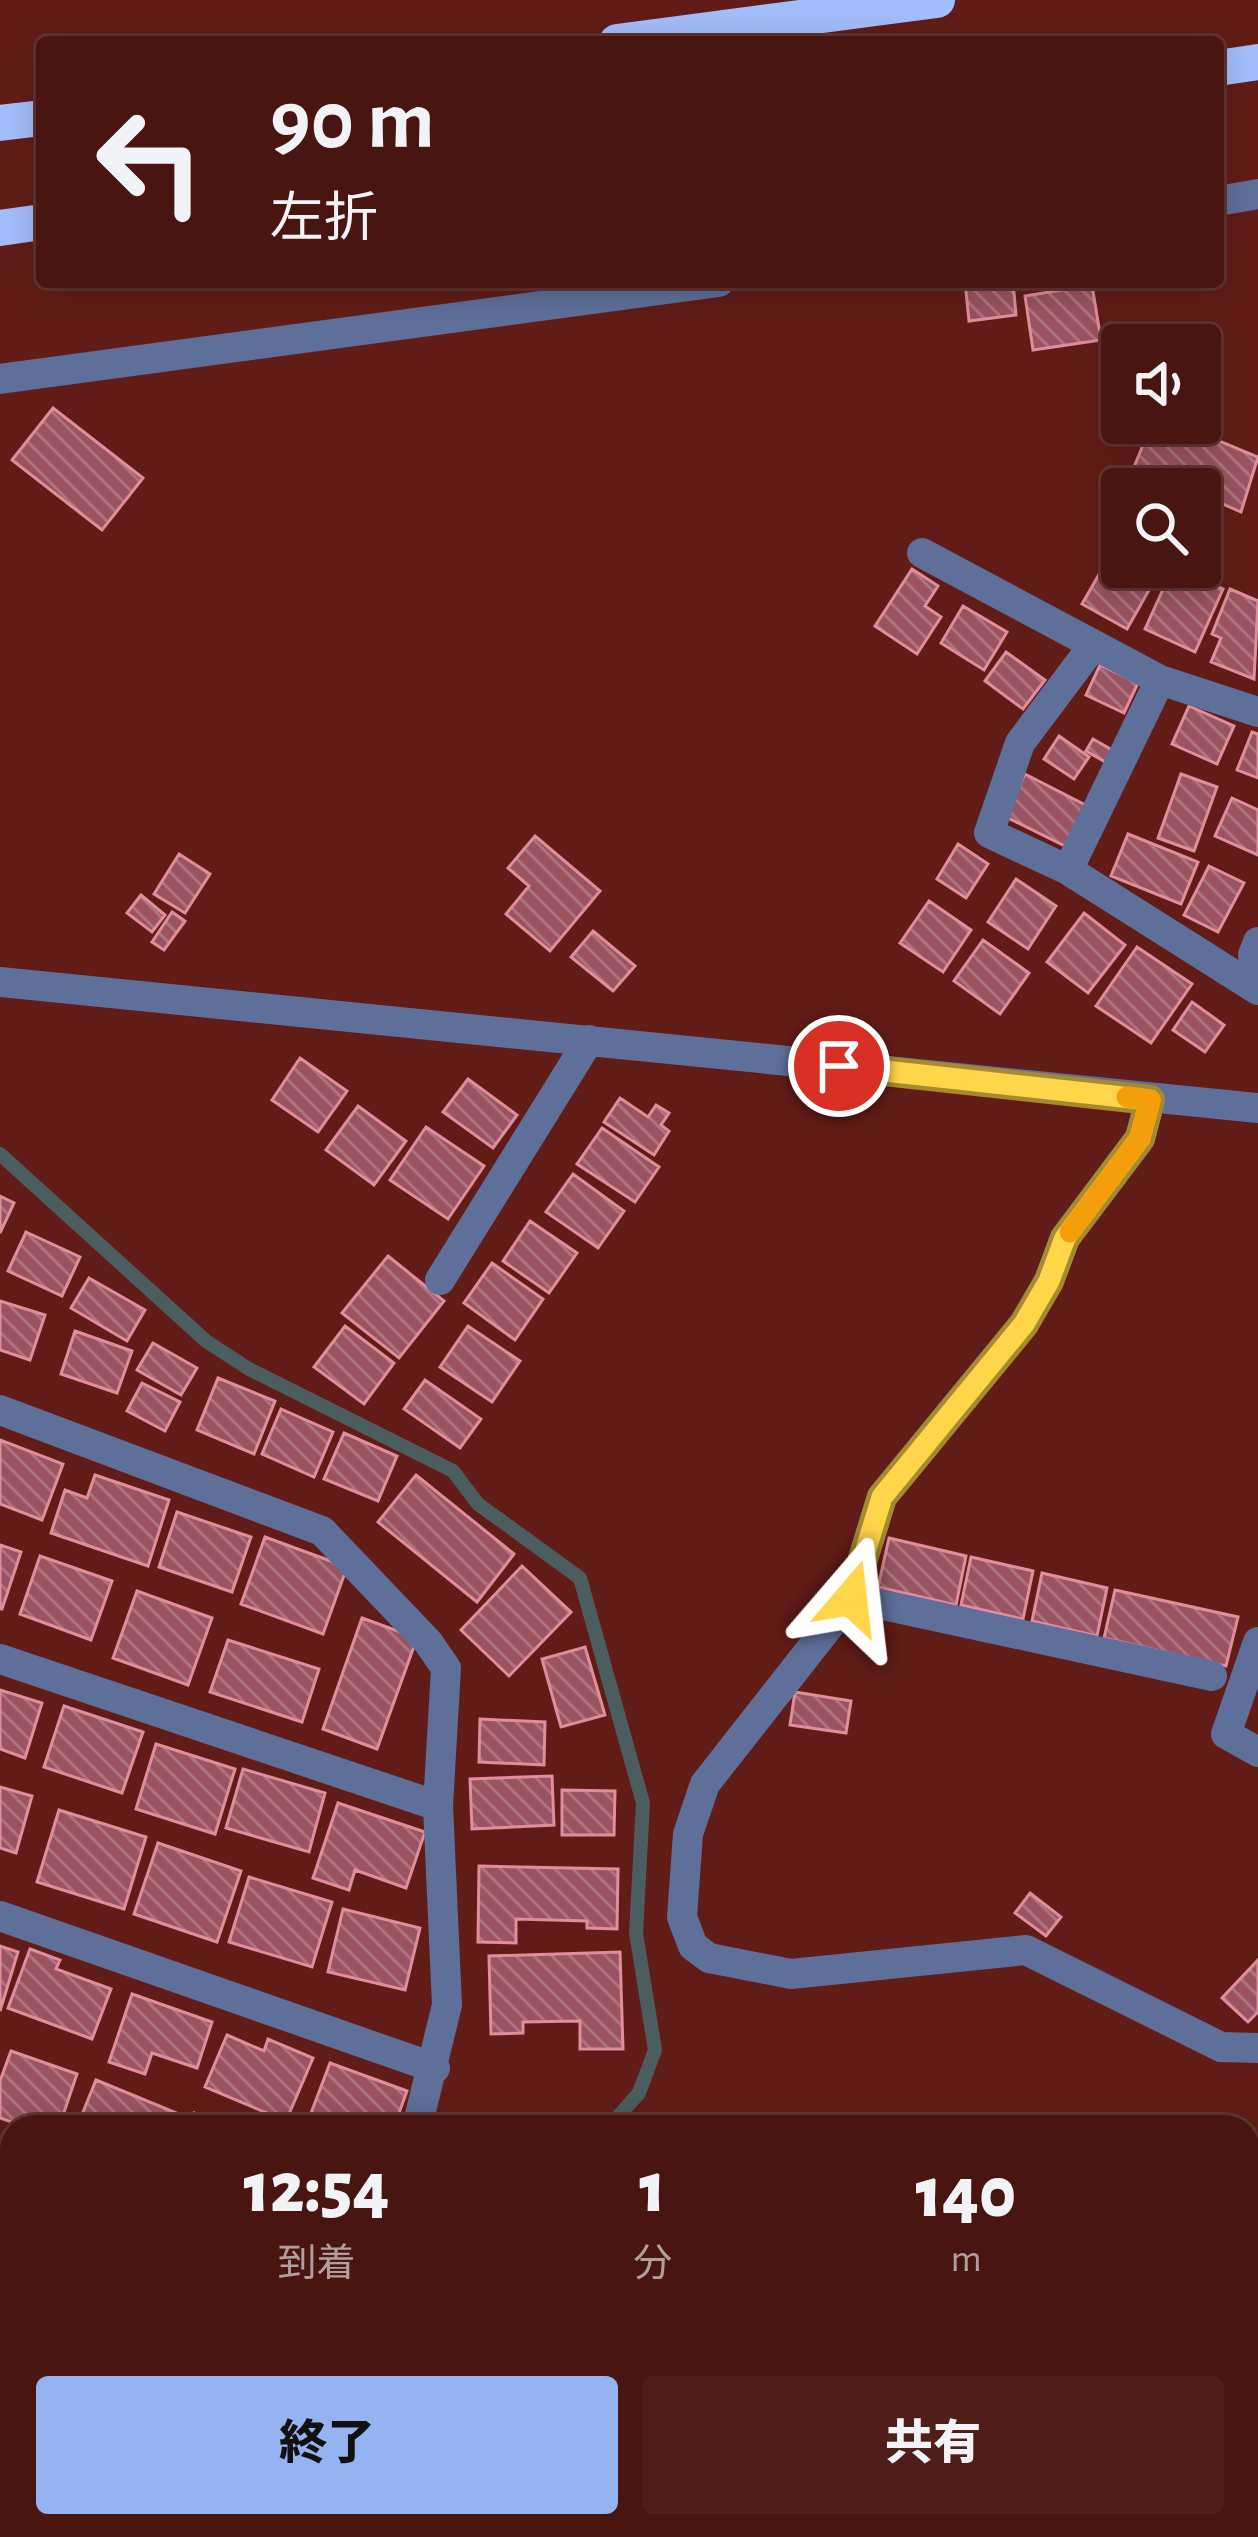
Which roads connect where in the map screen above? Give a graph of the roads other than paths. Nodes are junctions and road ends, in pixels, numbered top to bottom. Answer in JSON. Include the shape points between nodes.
{"nodes":[{"id":1,"x":937,"y":0,"type":"edge"},
{"id":2,"x":663,"y":36,"type":"edge"},
{"id":3,"x":1258,"y":62,"type":"edge"},
{"id":4,"x":1224,"y":67,"type":"edge"},
{"id":5,"x":36,"y":119,"type":"edge"},
{"id":6,"x":0,"y":123,"type":"edge"},
{"id":7,"x":1258,"y":194,"type":"edge"},
{"id":8,"x":1224,"y":200,"type":"edge"},
{"id":9,"x":36,"y":223,"type":"edge"},
{"id":10,"x":0,"y":228,"type":"edge"},
{"id":11,"x":675,"y":288,"type":"edge"},
{"id":12,"x":0,"y":379,"type":"edge"},
{"id":13,"x":922,"y":554,"type":"dead end"},
{"id":14,"x":1091,"y":647,"type":"junction"},
{"id":15,"x":1160,"y":680,"type":"junction"},
{"id":16,"x":1258,"y":712,"type":"edge"},
{"id":17,"x":1067,"y":870,"type":"junction"},
{"id":18,"x":1258,"y":942,"type":"edge"},
{"id":19,"x":1258,"y":975,"type":"edge"},
{"id":20,"x":0,"y":982,"type":"edge"},
{"id":21,"x":1258,"y":989,"type":"edge"},
{"id":22,"x":589,"y":1040,"type":"junction"},
{"id":23,"x":1150,"y":1100,"type":"junction"},
{"id":24,"x":1258,"y":1108,"type":"edge"},
{"id":25,"x":440,"y":1280,"type":"dead end"},
{"id":26,"x":0,"y":1410,"type":"edge"},
{"id":27,"x":851,"y":1598,"type":"junction"},
{"id":28,"x":1258,"y":1642,"type":"edge"},
{"id":29,"x":0,"y":1659,"type":"edge"},
{"id":30,"x":1212,"y":1676,"type":"dead end"},
{"id":31,"x":1258,"y":1752,"type":"edge"},
{"id":32,"x":437,"y":1807,"type":"junction"},
{"id":33,"x":0,"y":1916,"type":"edge"},
{"id":34,"x":1258,"y":2048,"type":"edge"},
{"id":35,"x":435,"y":2068,"type":"junction"},
{"id":36,"x":421,"y":2115,"type":"edge"}],
"edges":[{"from":1,"to":2,"type":"highway"},
{"from":3,"to":4,"type":"highway"},
{"from":5,"to":6,"type":"highway"},
{"from":7,"to":8,"type":"street"},
{"from":9,"to":10,"type":"highway"},
{"from":11,"to":12,"type":"street"},
{"from":13,"to":14,"type":"street"},
{"from":14,"to":15,"type":"street"},
{"from":14,"to":17,"type":"street","via":[[1020,743],[989,833]]},
{"from":15,"to":16,"type":"street"},
{"from":15,"to":17,"type":"street"},
{"from":17,"to":21,"type":"street"},
{"from":18,"to":19,"type":"street"},
{"from":20,"to":22,"type":"street"},
{"from":22,"to":23,"type":"street"},
{"from":22,"to":25,"type":"street"},
{"from":23,"to":24,"type":"street"},
{"from":23,"to":27,"type":"street","via":[[1140,1138],[1065,1238],[1024,1324],[882,1497]]},
{"from":26,"to":32,"type":"street","via":[[322,1531],[446,1668]]},
{"from":27,"to":30,"type":"street"},
{"from":27,"to":34,"type":"street","via":[[699,1795],[682,1917],[693,1946],[709,1958],[791,1974],[1026,1950],[1221,2047]]},
{"from":28,"to":31,"type":"street","via":[[1226,1734]]},
{"from":29,"to":32,"type":"street"},
{"from":32,"to":35,"type":"street","via":[[446,2005]]},
{"from":33,"to":35,"type":"street"},
{"from":35,"to":36,"type":"street"}]}
